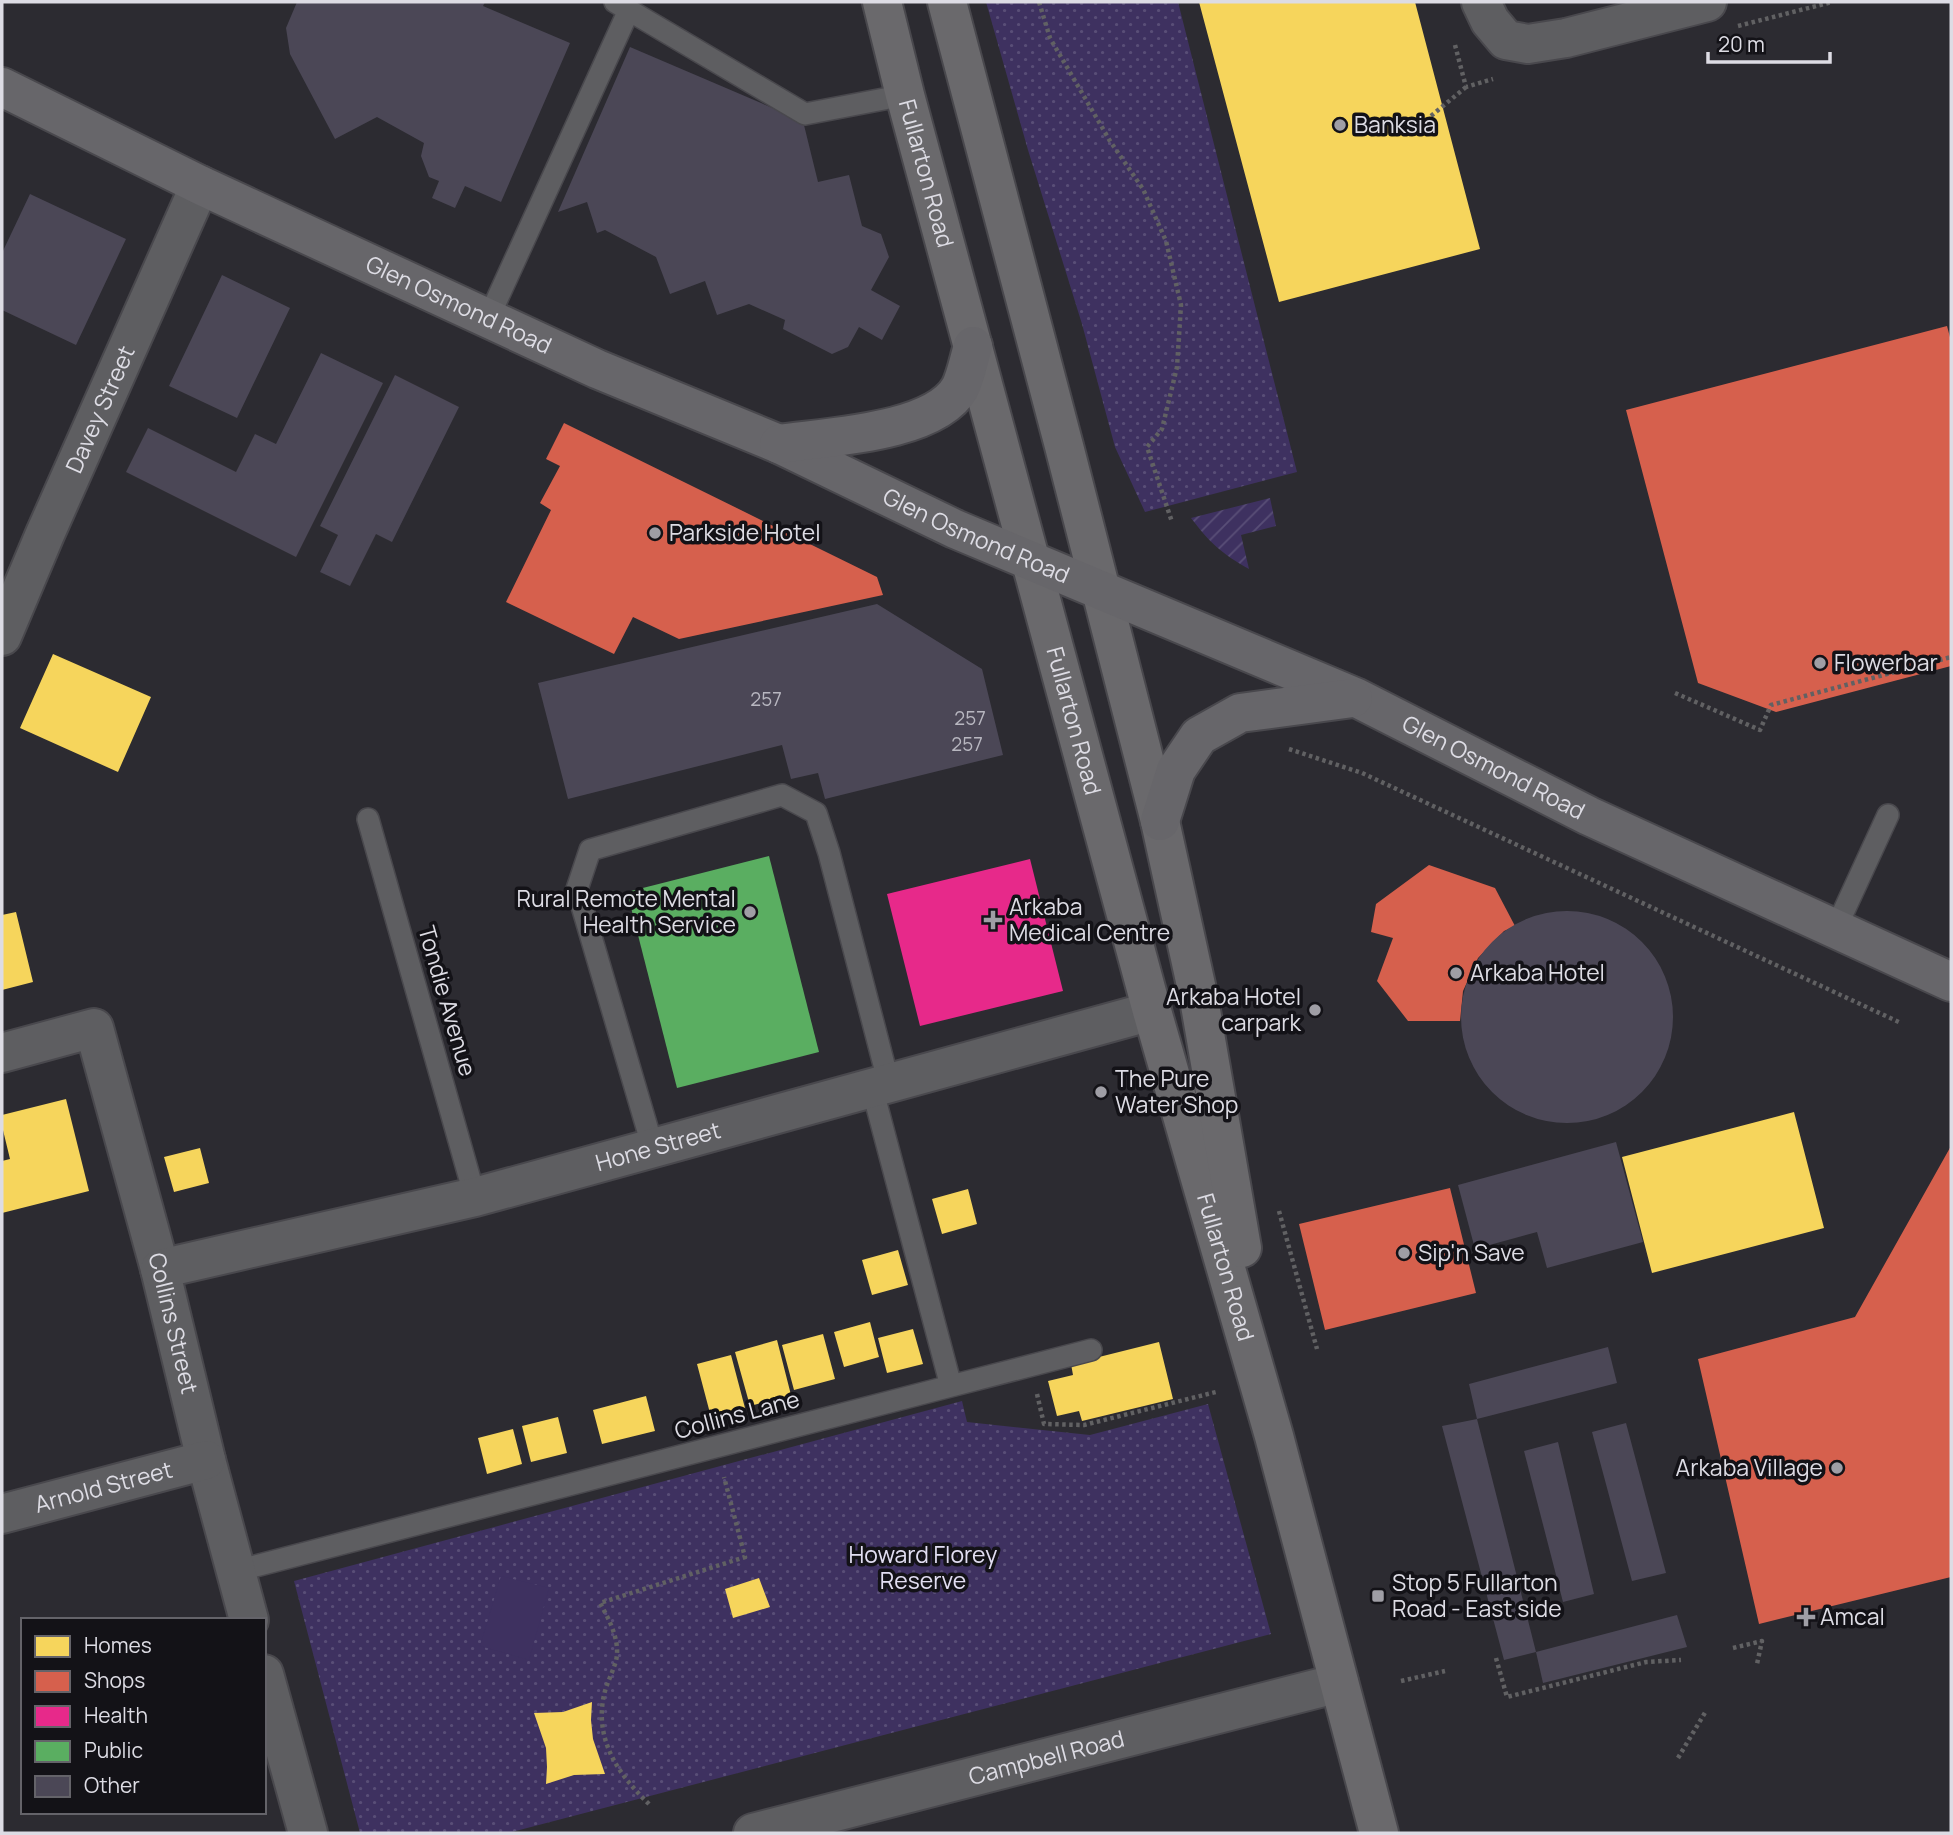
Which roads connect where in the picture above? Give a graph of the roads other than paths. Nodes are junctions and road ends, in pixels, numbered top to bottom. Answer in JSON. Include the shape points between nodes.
{"nodes":[{"id":1,"x":882,"y":2,"type":"edge"},
{"id":2,"x":947,"y":2,"type":"edge"},
{"id":3,"x":1481,"y":2,"type":"edge"},
{"id":4,"x":1707,"y":2,"type":"edge"},
{"id":5,"x":622,"y":6,"type":"edge"},
{"id":6,"x":2,"y":87,"type":"edge"},
{"id":7,"x":905,"y":95,"type":"junction"},
{"id":8,"x":200,"y":185,"type":"junction"},
{"id":9,"x":488,"y":319,"type":"junction"},
{"id":10,"x":973,"y":346,"type":"junction"},
{"id":11,"x":779,"y":444,"type":"junction"},
{"id":12,"x":1029,"y":561,"type":"junction"},
{"id":13,"x":1100,"y":591,"type":"junction"},
{"id":14,"x":2,"y":636,"type":"edge"},
{"id":15,"x":1355,"y":697,"type":"junction"},
{"id":16,"x":1888,"y":815,"type":"dead end"},
{"id":17,"x":368,"y":819,"type":"dead end"},
{"id":18,"x":1160,"y":821,"type":"junction"},
{"id":19,"x":1835,"y":930,"type":"junction"},
{"id":20,"x":1951,"y":982,"type":"edge"},
{"id":21,"x":1152,"y":1011,"type":"junction"},
{"id":22,"x":2,"y":1053,"type":"edge"},
{"id":23,"x":880,"y":1086,"type":"junction"},
{"id":24,"x":653,"y":1148,"type":"junction"},
{"id":25,"x":475,"y":1196,"type":"junction"},
{"id":26,"x":160,"y":1269,"type":"junction"},
{"id":27,"x":1091,"y":1350,"type":"dead end"},
{"id":28,"x":951,"y":1386,"type":"junction"},
{"id":29,"x":1274,"y":1436,"type":"junction"},
{"id":30,"x":206,"y":1460,"type":"junction"},
{"id":31,"x":2,"y":1514,"type":"edge"},
{"id":32,"x":236,"y":1571,"type":"junction"},
{"id":33,"x":248,"y":1618,"type":"edge"},
{"id":34,"x":266,"y":1681,"type":"edge"},
{"id":35,"x":1339,"y":1683,"type":"junction"},
{"id":36,"x":308,"y":1833,"type":"edge"},
{"id":37,"x":753,"y":1833,"type":"edge"},
{"id":38,"x":1379,"y":1833,"type":"edge"}],
"edges":[{"from":1,"to":7,"type":"main road","name":"Fullarton Road"},
{"from":2,"to":13,"type":"main road","name":"Fullarton Road"},
{"from":3,"to":4,"type":"street","via":[[1506,40],[1528,44]]},
{"from":5,"to":7,"type":"lane","via":[[805,114]]},
{"from":5,"to":9,"type":"lane"},
{"from":6,"to":8,"type":"highway","name":"Glen Osmond Road"},
{"from":7,"to":10,"type":"main road","name":"Fullarton Road"},
{"from":8,"to":9,"type":"highway","name":"Glen Osmond Road"},
{"from":8,"to":14,"type":"street","name":"Davey Street"},
{"from":9,"to":11,"type":"highway","name":"Glen Osmond Road"},
{"from":10,"to":11,"type":"highway","via":[[960,387],[932,413],[889,429]]},
{"from":10,"to":12,"type":"main road","name":"Fullarton Road"},
{"from":11,"to":12,"type":"highway","name":"Glen Osmond Road"},
{"from":12,"to":13,"type":"highway","name":"Glen Osmond Road"},
{"from":12,"to":21,"type":"main road","name":"Fullarton Road"},
{"from":13,"to":15,"type":"highway","name":"Glen Osmond Road"},
{"from":13,"to":18,"type":"main road","name":"Fullarton Road"},
{"from":15,"to":18,"type":"highway","via":[[1240,713],[1199,736],[1176,770]]},
{"from":15,"to":19,"type":"highway","name":"Glen Osmond Road","via":[[1589,816]]},
{"from":16,"to":19,"type":"lane"},
{"from":17,"to":25,"type":"lane","name":"Tondie Avenue"},
{"from":18,"to":29,"type":"main road","name":"Fullarton Road","via":[[1199,999]]},
{"from":19,"to":20,"type":"highway","name":"Glen Osmond Road"},
{"from":21,"to":23,"type":"street","name":"Hone Street"},
{"from":21,"to":29,"type":"main road","name":"Fullarton Road"},
{"from":22,"to":26,"type":"street","name":"Collins Street","via":[[94,1028]]},
{"from":23,"to":24,"type":"street","name":"Hone Street"},
{"from":23,"to":24,"type":"lane","via":[[829,853],[816,813],[782,795],[590,850],[577,889]]},
{"from":23,"to":28,"type":"lane"},
{"from":24,"to":25,"type":"street","name":"Hone Street"},
{"from":25,"to":26,"type":"street","name":"Hone Street"},
{"from":26,"to":30,"type":"street","name":"Collins Street"},
{"from":27,"to":28,"type":"lane","name":"Collins Lane"},
{"from":28,"to":32,"type":"lane","name":"Collins Lane"},
{"from":29,"to":35,"type":"main road","name":"Fullarton Road"},
{"from":30,"to":31,"type":"street","name":"Arnold Street"},
{"from":30,"to":32,"type":"street","name":"Collins Street"},
{"from":32,"to":33,"type":"street","name":"Collins Street"},
{"from":34,"to":36,"type":"street"},
{"from":35,"to":37,"type":"street","name":"Campbell Road"},
{"from":35,"to":38,"type":"main road","name":"Fullarton Road"}]}
